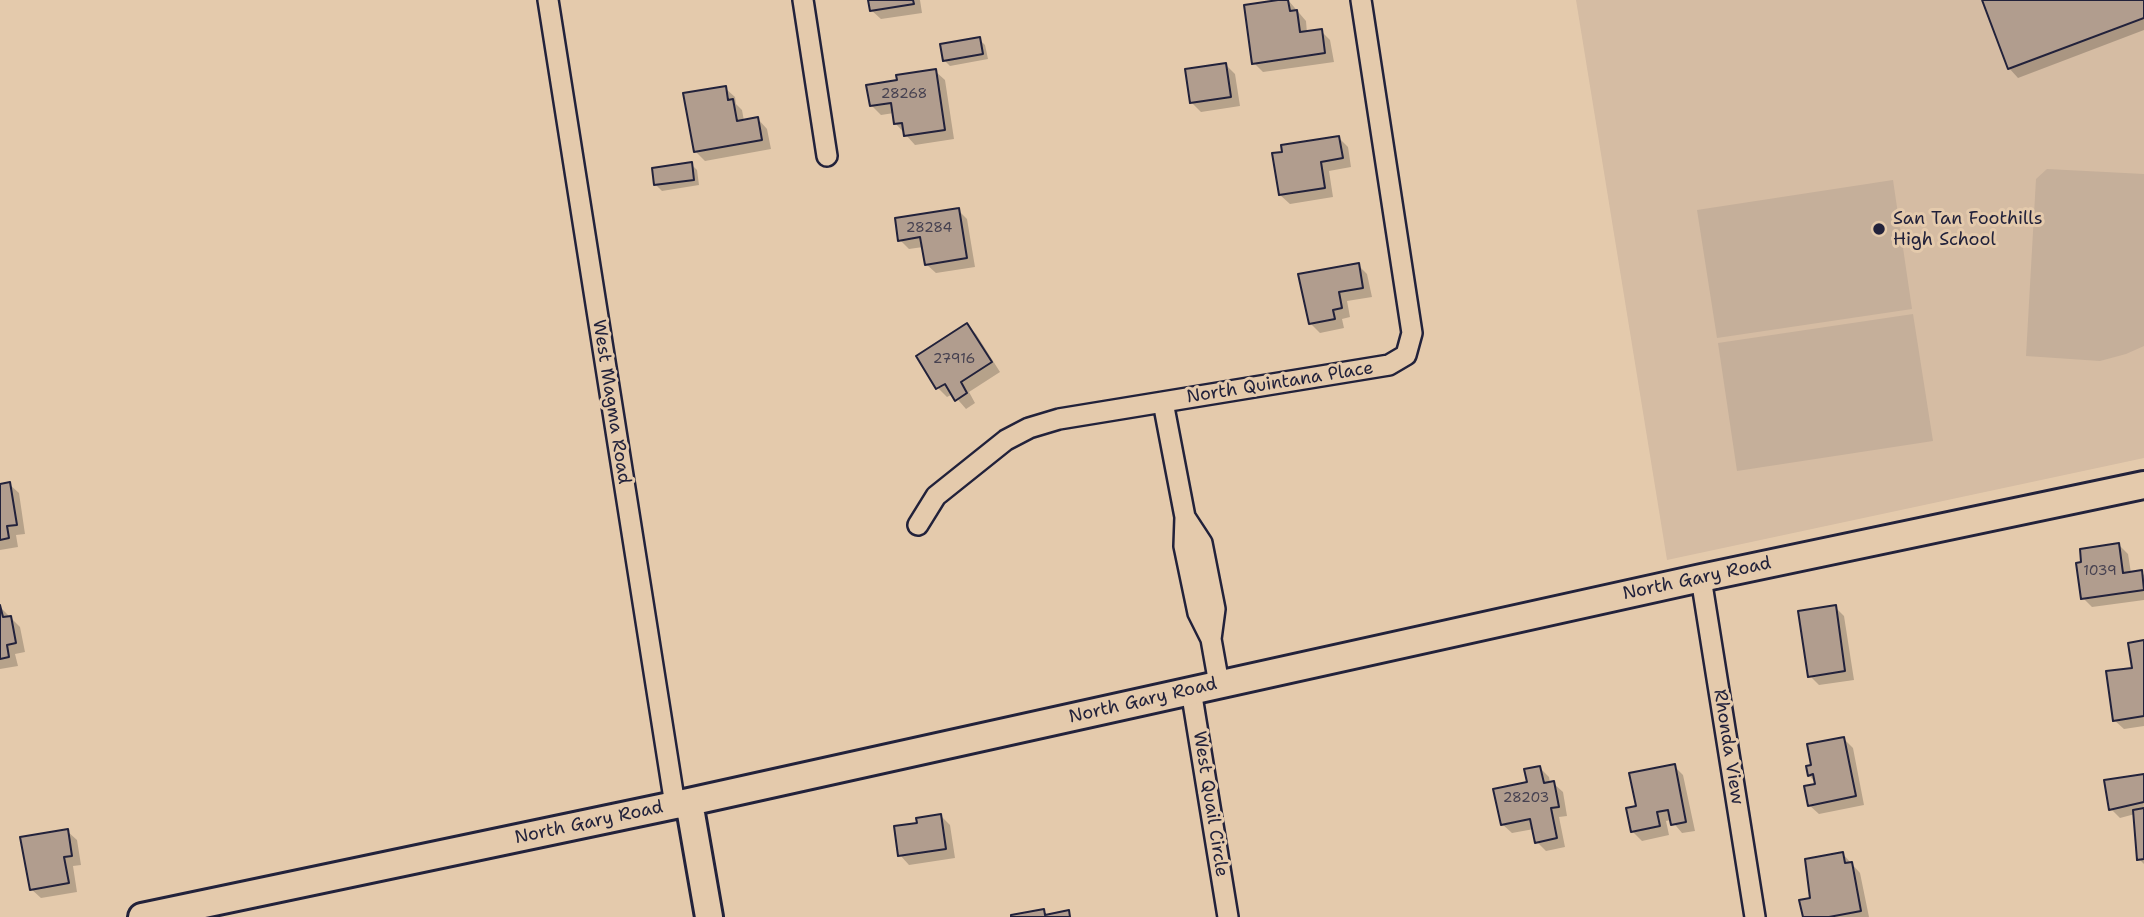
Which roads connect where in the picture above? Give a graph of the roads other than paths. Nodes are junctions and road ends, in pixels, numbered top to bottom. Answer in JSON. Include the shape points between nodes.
{"nodes":[{"id":1,"x":548,"y":0,"type":"edge"},
{"id":2,"x":803,"y":0,"type":"edge"},
{"id":3,"x":1361,"y":0,"type":"edge"},
{"id":4,"x":827,"y":156,"type":"dead end"},
{"id":5,"x":1163,"y":402,"type":"junction"},
{"id":6,"x":2144,"y":485,"type":"edge"},
{"id":7,"x":918,"y":525,"type":"dead end"},
{"id":8,"x":1701,"y":578,"type":"junction"},
{"id":9,"x":1219,"y":684,"type":"junction"},
{"id":10,"x":1191,"y":690,"type":"junction"},
{"id":11,"x":682,"y":803,"type":"junction"},
{"id":12,"x":142,"y":917,"type":"edge"},
{"id":13,"x":709,"y":917,"type":"edge"},
{"id":14,"x":1228,"y":917,"type":"edge"},
{"id":15,"x":1755,"y":917,"type":"edge"}],
"edges":[{"from":1,"to":11,"type":"street","name":"West Magma Road"},
{"from":2,"to":4,"type":"street"},
{"from":3,"to":5,"type":"street","name":"North Quintana Place","via":[[1412,333],[1406,355],[1389,365]]},
{"from":5,"to":7,"type":"street","name":"North Quintana Place","via":[[1029,428],[1006,440],[936,496]]},
{"from":5,"to":9,"type":"street","via":[[1185,517],[1184,546]]},
{"from":6,"to":8,"type":"street","name":"North Gary Road"},
{"from":8,"to":9,"type":"street","name":"North Gary Road"},
{"from":8,"to":15,"type":"street","name":"Rhonda View"},
{"from":9,"to":10,"type":"street","name":"North Gary Road"},
{"from":10,"to":11,"type":"street","name":"North Gary Road"},
{"from":10,"to":14,"type":"street","name":"West Quail Circle"},
{"from":11,"to":12,"type":"street","name":"North Gary Road"},
{"from":11,"to":13,"type":"street"}]}
